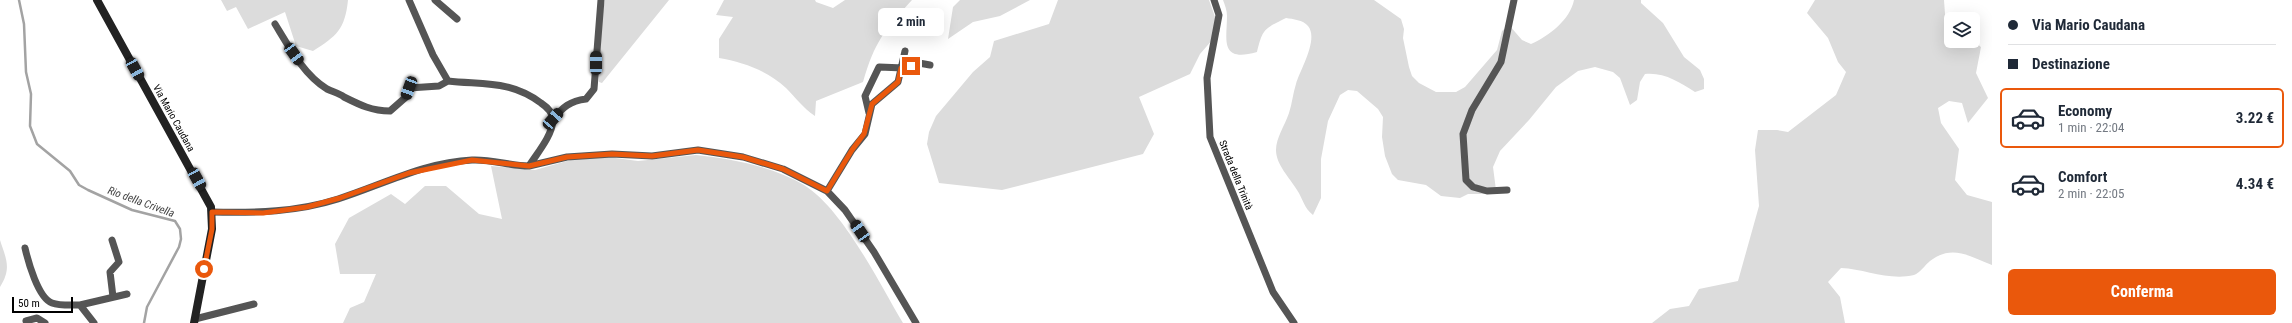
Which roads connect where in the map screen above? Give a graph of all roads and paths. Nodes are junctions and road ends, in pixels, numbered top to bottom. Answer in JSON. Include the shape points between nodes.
{"nodes":[{"id":1,"x":97,"y":0,"type":"edge"},
{"id":2,"x":409,"y":0,"type":"edge"},
{"id":3,"x":435,"y":0,"type":"edge"},
{"id":4,"x":601,"y":0,"type":"edge"},
{"id":5,"x":1214,"y":0,"type":"edge"},
{"id":6,"x":1514,"y":0,"type":"edge"},
{"id":7,"x":457,"y":19,"type":"dead end"},
{"id":8,"x":275,"y":24,"type":"dead end"},
{"id":9,"x":905,"y":51,"type":"dead end"},
{"id":10,"x":930,"y":65,"type":"dead end"},
{"id":11,"x":901,"y":68,"type":"junction"},
{"id":12,"x":448,"y":81,"type":"junction"},
{"id":13,"x":869,"y":113,"type":"junction"},
{"id":14,"x":553,"y":119,"type":"junction"},
{"id":15,"x":529,"y":166,"type":"junction"},
{"id":16,"x":1507,"y":190,"type":"dead end"},
{"id":17,"x":827,"y":191,"type":"junction"},
{"id":18,"x":212,"y":212,"type":"junction"},
{"id":19,"x":112,"y":240,"type":"dead end"},
{"id":20,"x":25,"y":248,"type":"dead end"},
{"id":21,"x":127,"y":294,"type":"dead end"},
{"id":22,"x":113,"y":297,"type":"junction"},
{"id":23,"x":254,"y":304,"type":"dead end"},
{"id":24,"x":80,"y":305,"type":"junction"},
{"id":25,"x":26,"y":321,"type":"dead end"},
{"id":26,"x":194,"y":321,"type":"edge"},
{"id":27,"x":45,"y":323,"type":"edge"},
{"id":28,"x":94,"y":323,"type":"edge"},
{"id":29,"x":916,"y":323,"type":"edge"},
{"id":30,"x":1294,"y":323,"type":"edge"}],
"edges":[{"from":1,"to":18,"type":"main road","name":"Via Mario Caudana","via":[[205,193]]},
{"from":2,"to":12,"type":"street","via":[[433,55]]},
{"from":3,"to":7,"type":"street"},
{"from":4,"to":14,"type":"street","via":[[594,88],[586,98],[574,100],[563,107]]},
{"from":5,"to":30,"type":"street","name":"Strada della Trinità","via":[[1219,14],[1207,78],[1210,137],[1274,292]]},
{"from":6,"to":16,"type":"street","via":[[1501,62],[1472,110],[1462,134],[1466,180],[1473,188]]},
{"from":8,"to":12,"type":"street","via":[[289,47],[316,79],[360,106],[376,111],[390,111],[406,97],[409,88],[439,86]]},
{"from":9,"to":11,"type":"street"},
{"from":10,"to":11,"type":"street","via":[[919,63]]},
{"from":11,"to":13,"type":"street","via":[[898,82],[872,104]]},
{"from":11,"to":13,"type":"street","via":[[879,67],[865,96]]},
{"from":12,"to":14,"type":"street","via":[[504,85],[518,89],[550,109]]},
{"from":13,"to":17,"type":"street","via":[[864,134]]},
{"from":14,"to":15,"type":"street","via":[[547,137]]},
{"from":15,"to":17,"type":"street","via":[[567,157],[612,154],[652,156],[698,150],[743,157],[783,169]]},
{"from":15,"to":18,"type":"street","via":[[472,160],[409,173],[307,207],[263,213]]},
{"from":17,"to":29,"type":"street","via":[[845,210],[870,246]]},
{"from":18,"to":26,"type":"main road","name":"Via Mario Caudana","via":[[212,229]]},
{"from":19,"to":22,"type":"street","via":[[119,262],[110,272]]},
{"from":20,"to":24,"type":"street","via":[[44,296],[51,303]]},
{"from":21,"to":22,"type":"street"},
{"from":22,"to":24,"type":"street"},
{"from":23,"to":26,"type":"street"},
{"from":24,"to":28,"type":"street"},
{"from":25,"to":27,"type":"street","via":[[37,318]]}]}
